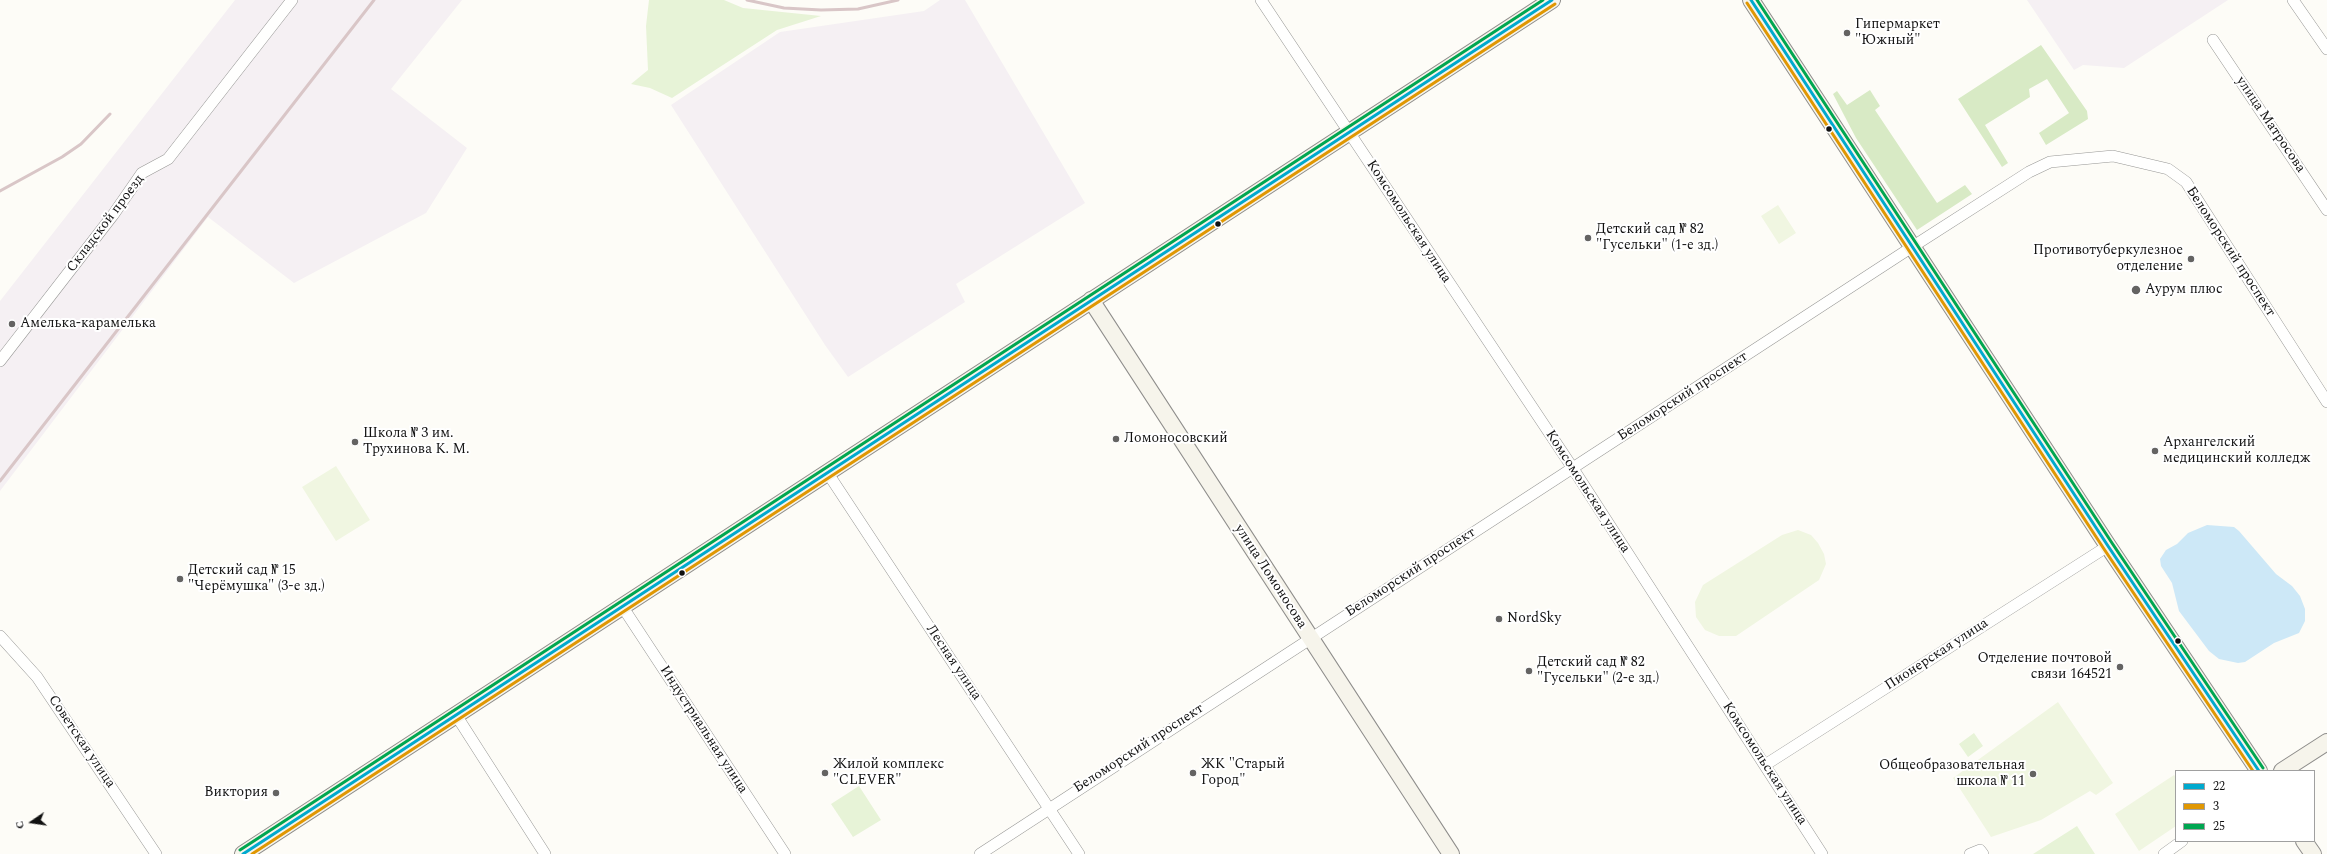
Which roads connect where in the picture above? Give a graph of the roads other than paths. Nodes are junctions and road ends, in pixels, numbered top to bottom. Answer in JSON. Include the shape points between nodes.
{"nodes":[{"id":1,"x":292,"y":0,"type":"edge"},
{"id":2,"x":1261,"y":0,"type":"edge"},
{"id":3,"x":1552,"y":0,"type":"edge"},
{"id":4,"x":1751,"y":0,"type":"edge"},
{"id":5,"x":2293,"y":0,"type":"edge"},
{"id":6,"x":2213,"y":40,"type":"dead end"},
{"id":7,"x":2327,"y":49,"type":"edge"},
{"id":8,"x":1349,"y":132,"type":"junction"},
{"id":9,"x":2327,"y":210,"type":"edge"},
{"id":10,"x":1912,"y":247,"type":"junction"},
{"id":11,"x":1091,"y":300,"type":"junction"},
{"id":12,"x":0,"y":361,"type":"edge"},
{"id":13,"x":2327,"y":402,"type":"edge"},
{"id":14,"x":1572,"y":467,"type":"junction"},
{"id":15,"x":827,"y":472,"type":"junction"},
{"id":16,"x":2108,"y":546,"type":"junction"},
{"id":17,"x":622,"y":606,"type":"junction"},
{"id":18,"x":0,"y":636,"type":"edge"},
{"id":19,"x":1310,"y":638,"type":"junction"},
{"id":20,"x":456,"y":715,"type":"junction"},
{"id":21,"x":2327,"y":742,"type":"edge"},
{"id":22,"x":1765,"y":765,"type":"junction"},
{"id":23,"x":2258,"y":770,"type":"edge"},
{"id":24,"x":2284,"y":770,"type":"edge"},
{"id":25,"x":1049,"y":809,"type":"junction"},
{"id":26,"x":2181,"y":842,"type":"edge"},
{"id":27,"x":2305,"y":842,"type":"edge"},
{"id":28,"x":156,"y":854,"type":"edge"},
{"id":29,"x":244,"y":854,"type":"edge"},
{"id":30,"x":545,"y":854,"type":"edge"},
{"id":31,"x":785,"y":854,"type":"edge"},
{"id":32,"x":980,"y":854,"type":"edge"},
{"id":33,"x":1079,"y":854,"type":"edge"},
{"id":34,"x":1451,"y":854,"type":"edge"},
{"id":35,"x":1822,"y":854,"type":"edge"},
{"id":36,"x":2164,"y":854,"type":"edge"},
{"id":37,"x":2313,"y":854,"type":"edge"}],
"edges":[{"from":1,"to":12,"type":"street","name":"Складской проезд","via":[[168,159],[142,173],[113,215]]},
{"from":2,"to":8,"type":"street","name":"Комсомольская улица"},
{"from":3,"to":8,"type":"main road"},
{"from":4,"to":10,"type":"main road"},
{"from":5,"to":7,"type":"street"},
{"from":6,"to":9,"type":"street","name":"улица Матросова"},
{"from":8,"to":11,"type":"main road"},
{"from":8,"to":14,"type":"street","name":"Комсомольская улица"},
{"from":10,"to":13,"type":"street","name":"Беломорский проспект","via":[[2029,172],[2050,162],[2113,156],[2168,169],[2186,182]]},
{"from":10,"to":14,"type":"street","name":"Беломорский проспект"},
{"from":10,"to":16,"type":"main road"},
{"from":11,"to":15,"type":"main road"},
{"from":11,"to":19,"type":"main road","name":"улица Ломоносова"},
{"from":14,"to":19,"type":"street","name":"Беломорский проспект"},
{"from":14,"to":22,"type":"street","name":"Комсомольская улица"},
{"from":15,"to":17,"type":"main road"},
{"from":15,"to":25,"type":"street","name":"Лесная улица"},
{"from":16,"to":22,"type":"street","name":"Пионерская улица"},
{"from":16,"to":23,"type":"main road"},
{"from":17,"to":20,"type":"main road"},
{"from":17,"to":31,"type":"street","name":"Индустриальная улица"},
{"from":18,"to":28,"type":"street","name":"Советская улица","via":[[37,677]]},
{"from":19,"to":25,"type":"street","name":"Беломорский проспект"},
{"from":19,"to":34,"type":"main road","name":"улица Ломоносова"},
{"from":20,"to":29,"type":"main road"},
{"from":20,"to":30,"type":"street"},
{"from":21,"to":24,"type":"main road"},
{"from":22,"to":35,"type":"street","name":"Комсомольская улица"},
{"from":25,"to":32,"type":"street","name":"Беломорский проспект"},
{"from":25,"to":33,"type":"street","name":"Лесная улица"},
{"from":26,"to":36,"type":"street"},
{"from":27,"to":37,"type":"main road"}]}
